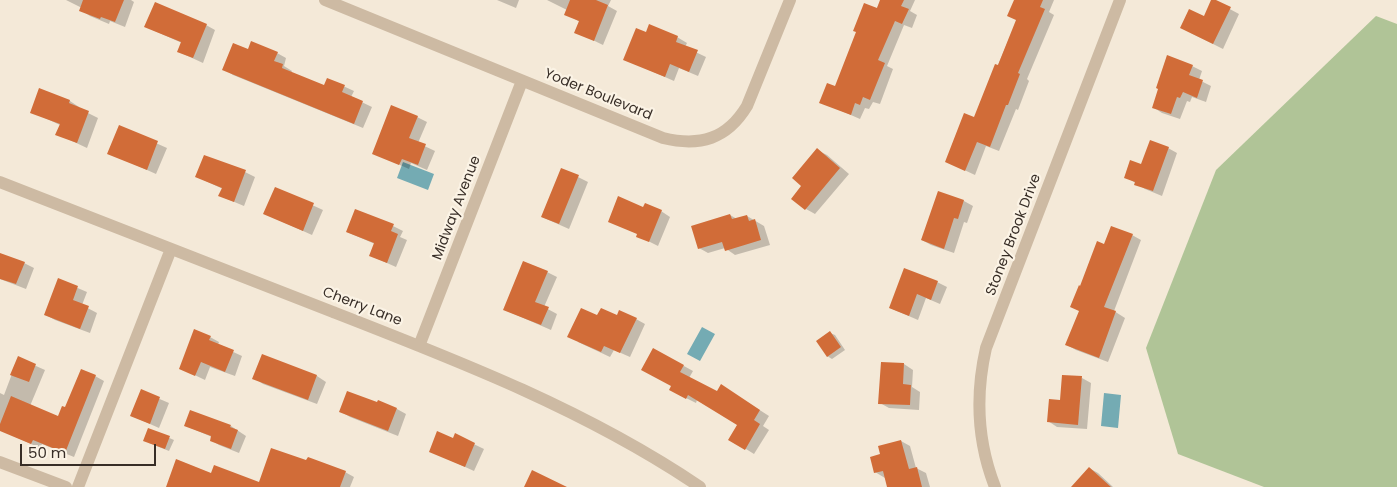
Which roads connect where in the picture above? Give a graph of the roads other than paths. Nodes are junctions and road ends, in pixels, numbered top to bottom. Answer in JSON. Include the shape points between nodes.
{"nodes":[{"id":1,"x":325,"y":0,"type":"edge"},
{"id":2,"x":790,"y":0,"type":"edge"},
{"id":3,"x":1120,"y":0,"type":"edge"},
{"id":4,"x":522,"y":80,"type":"junction"},
{"id":5,"x":0,"y":182,"type":"edge"},
{"id":6,"x":171,"y":248,"type":"junction"},
{"id":7,"x":419,"y":346,"type":"junction"},
{"id":8,"x":0,"y":462,"type":"edge"},
{"id":9,"x":66,"y":487,"type":"edge"},
{"id":10,"x":78,"y":487,"type":"edge"},
{"id":11,"x":700,"y":487,"type":"edge"},
{"id":12,"x":995,"y":487,"type":"edge"}],
"edges":[{"from":1,"to":4,"type":"street","name":"Yoder Boulevard"},
{"from":2,"to":4,"type":"street","name":"Yoder Boulevard","via":[[748,106],[729,129],[714,138],[680,142],[663,138]]},
{"from":3,"to":12,"type":"street","name":"Stoney Brook Drive","via":[[986,348],[978,402],[979,420],[984,456]]},
{"from":4,"to":7,"type":"street","name":"Midway Avenue"},
{"from":5,"to":6,"type":"street","name":"Cherry Lane"},
{"from":6,"to":7,"type":"street","name":"Cherry Lane"},
{"from":6,"to":10,"type":"street"},
{"from":7,"to":11,"type":"street","name":"Cherry Lane","via":[[612,433]]},
{"from":8,"to":9,"type":"street"}]}
